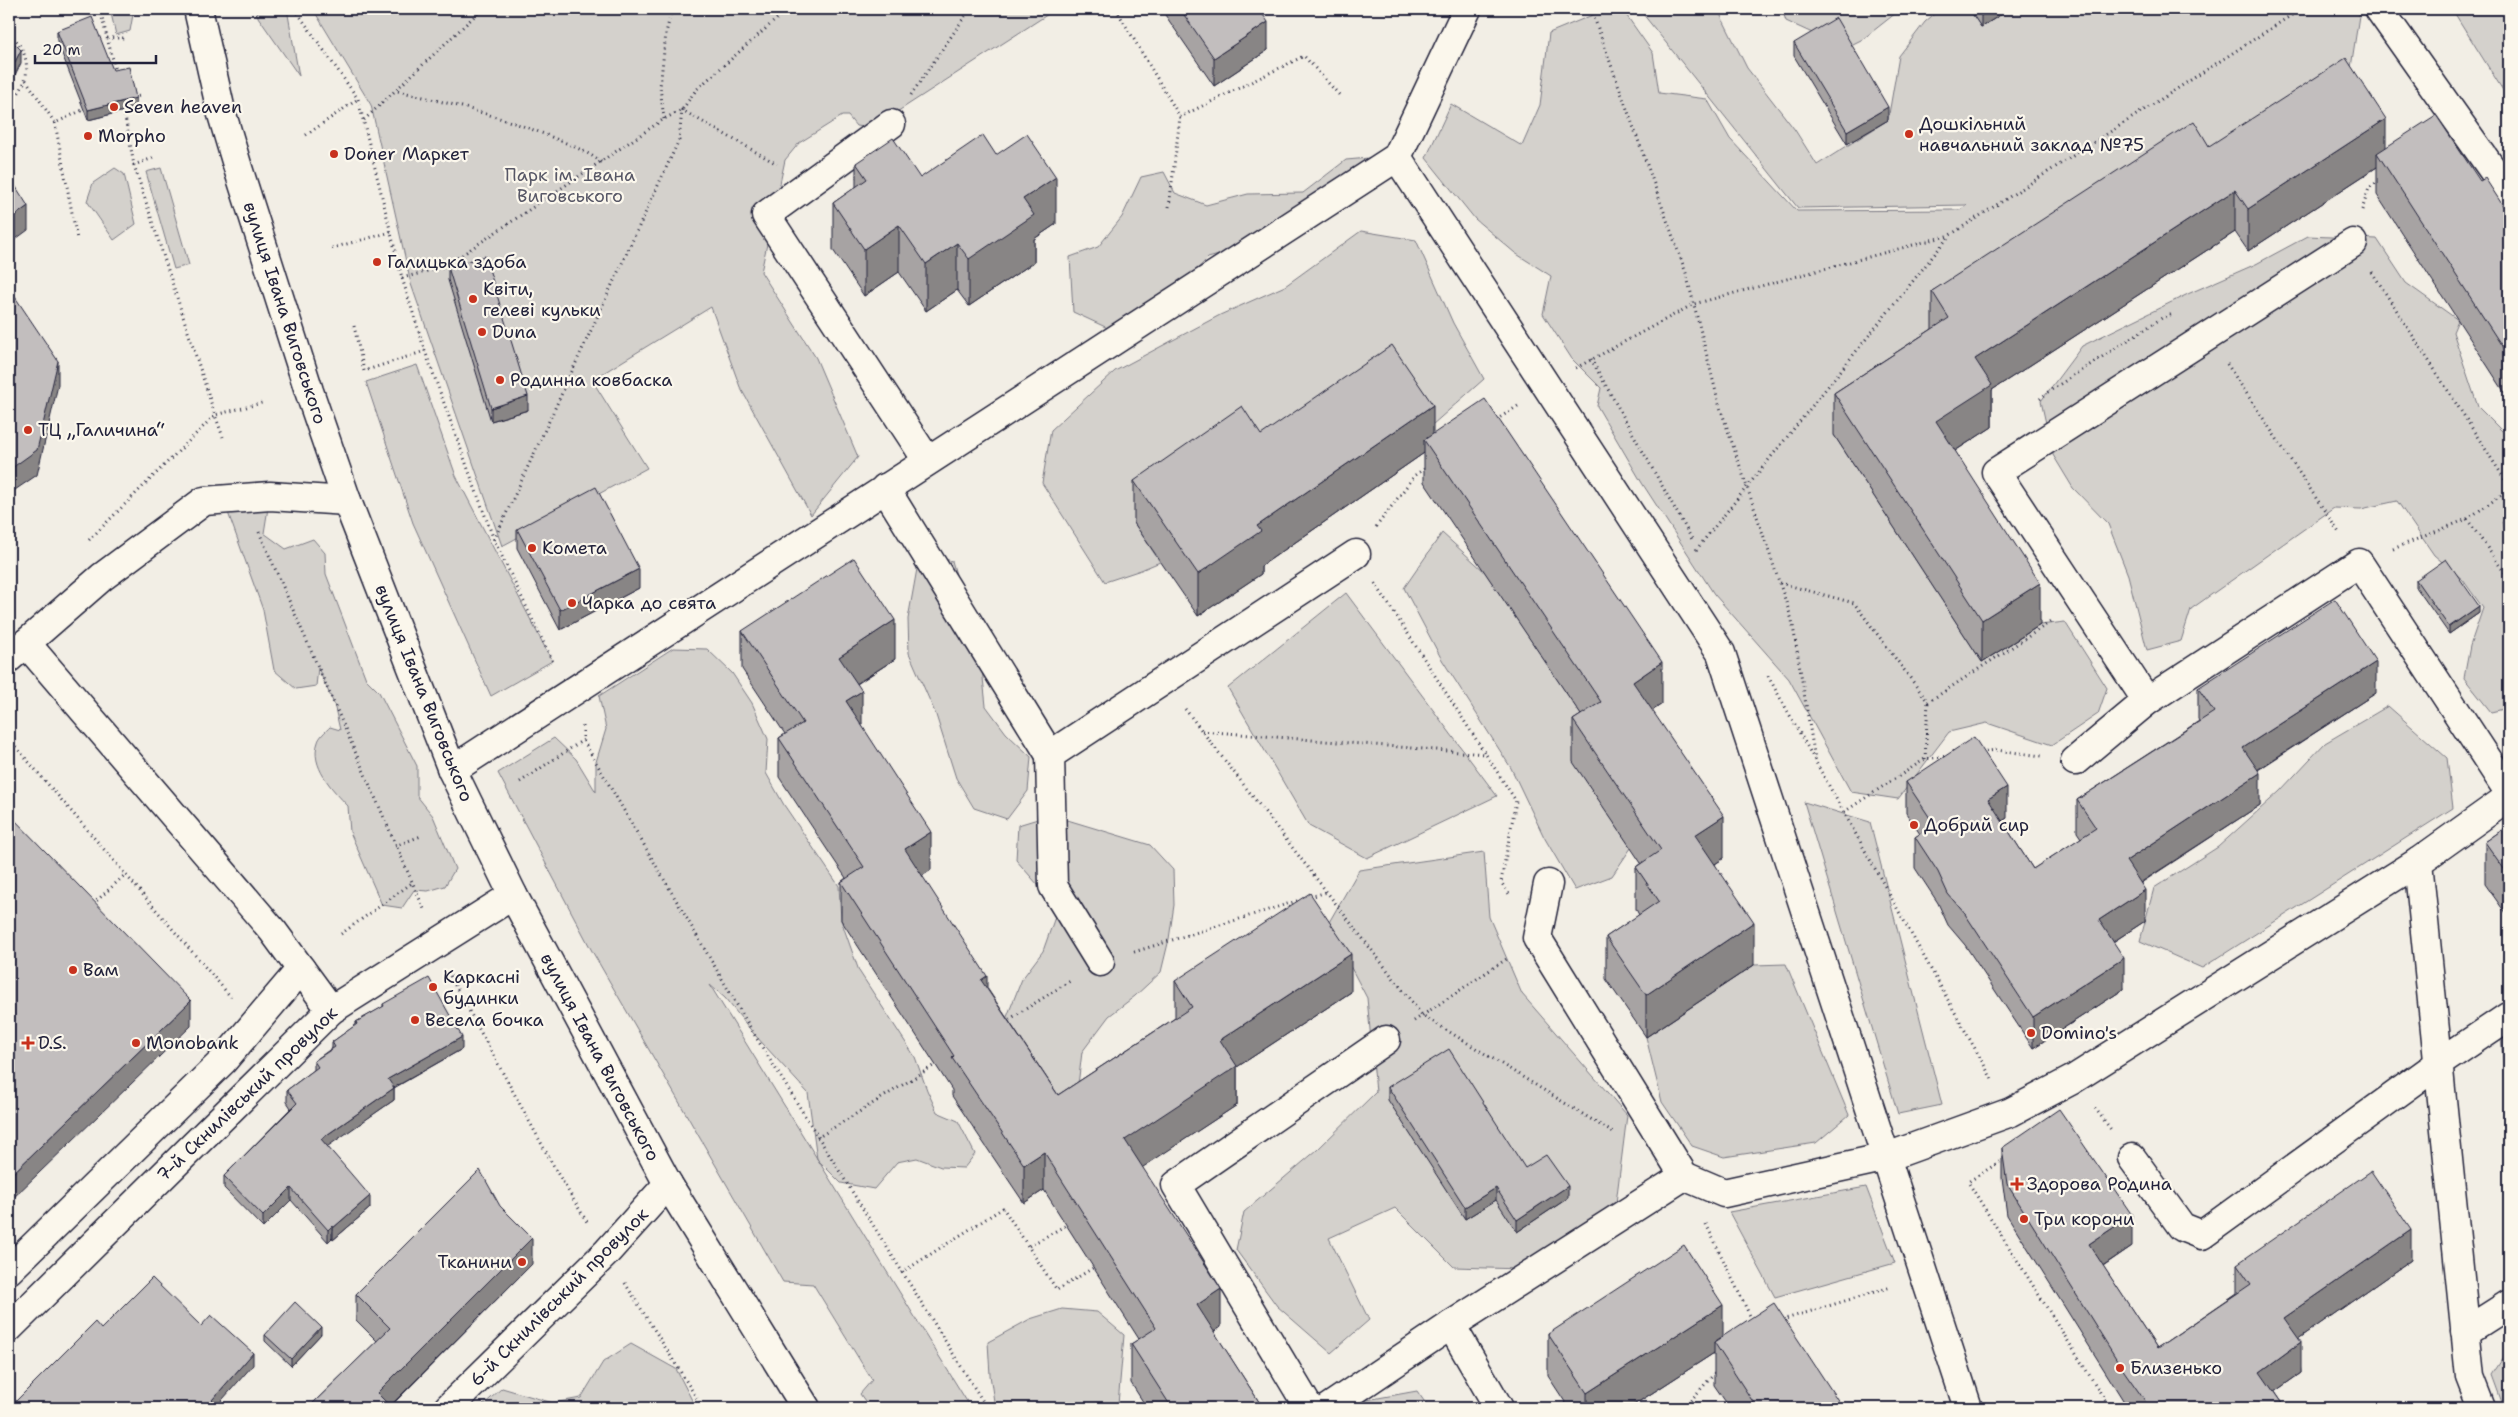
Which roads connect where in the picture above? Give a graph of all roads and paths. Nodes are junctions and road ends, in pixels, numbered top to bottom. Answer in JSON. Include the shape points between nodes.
{"nodes":[{"id":1,"x":100,"y":9,"type":"edge"},
{"id":2,"x":198,"y":9,"type":"edge"},
{"id":3,"x":295,"y":9,"type":"edge"},
{"id":4,"x":482,"y":9,"type":"edge"},
{"id":5,"x":672,"y":9,"type":"edge"},
{"id":6,"x":788,"y":9,"type":"edge"},
{"id":7,"x":970,"y":9,"type":"edge"},
{"id":8,"x":1116,"y":9,"type":"edge"},
{"id":9,"x":1467,"y":9,"type":"edge"},
{"id":10,"x":1592,"y":9,"type":"edge"},
{"id":11,"x":2301,"y":9,"type":"edge"},
{"id":12,"x":2379,"y":9,"type":"edge"},
{"id":13,"x":9,"y":34,"type":"edge"},
{"id":14,"x":107,"y":38,"type":"junction"},
{"id":15,"x":126,"y":38,"type":"dead end"},
{"id":16,"x":118,"y":79,"type":"edge"},
{"id":17,"x":26,"y":80,"type":"junction"},
{"id":18,"x":398,"y":90,"type":"junction"},
{"id":19,"x":140,"y":96,"type":"dead end"},
{"id":20,"x":133,"y":97,"type":"edge"},
{"id":21,"x":1341,"y":97,"type":"dead end"},
{"id":22,"x":358,"y":99,"type":"junction"},
{"id":23,"x":9,"y":102,"type":"edge"},
{"id":24,"x":89,"y":107,"type":"edge"},
{"id":25,"x":682,"y":110,"type":"junction"},
{"id":26,"x":124,"y":111,"type":"edge"},
{"id":27,"x":1180,"y":117,"type":"junction"},
{"id":28,"x":664,"y":119,"type":"junction"},
{"id":29,"x":364,"y":120,"type":"junction"},
{"id":30,"x":55,"y":123,"type":"junction"},
{"id":31,"x":892,"y":124,"type":"joint"},
{"id":32,"x":306,"y":135,"type":"dead end"},
{"id":33,"x":1397,"y":157,"type":"junction"},
{"id":34,"x":153,"y":158,"type":"dead end"},
{"id":35,"x":601,"y":162,"type":"junction"},
{"id":36,"x":134,"y":165,"type":"junction"},
{"id":37,"x":2384,"y":177,"type":"edge"},
{"id":38,"x":810,"y":183,"type":"junction"},
{"id":39,"x":2509,"y":193,"type":"edge"},
{"id":40,"x":1169,"y":207,"type":"dead end"},
{"id":41,"x":391,"y":232,"type":"junction"},
{"id":42,"x":1950,"y":235,"type":"junction"},
{"id":43,"x":77,"y":239,"type":"dead end"},
{"id":44,"x":2353,"y":243,"type":"junction"},
{"id":45,"x":332,"y":248,"type":"dead end"},
{"id":46,"x":402,"y":278,"type":"junction"},
{"id":47,"x":1694,"y":304,"type":"junction"},
{"id":48,"x":354,"y":326,"type":"dead end"},
{"id":49,"x":2208,"y":334,"type":"junction"},
{"id":50,"x":425,"y":351,"type":"junction"},
{"id":51,"x":1591,"y":359,"type":"junction"},
{"id":52,"x":1547,"y":386,"type":"junction"},
{"id":53,"x":262,"y":403,"type":"dead end"},
{"id":54,"x":215,"y":415,"type":"junction"},
{"id":55,"x":1489,"y":425,"type":"edge"},
{"id":56,"x":223,"y":437,"type":"dead end"},
{"id":57,"x":927,"y":460,"type":"junction"},
{"id":58,"x":1431,"y":464,"type":"edge"},
{"id":59,"x":884,"y":488,"type":"junction"},
{"id":60,"x":1747,"y":488,"type":"junction"},
{"id":61,"x":2509,"y":488,"type":"edge"},
{"id":62,"x":347,"y":500,"type":"junction"},
{"id":63,"x":2467,"y":519,"type":"junction"},
{"id":64,"x":257,"y":528,"type":"dead end"},
{"id":65,"x":494,"y":540,"type":"junction"},
{"id":66,"x":84,"y":544,"type":"dead end"},
{"id":67,"x":1697,"y":548,"type":"junction"},
{"id":68,"x":1356,"y":554,"type":"junction"},
{"id":69,"x":1702,"y":557,"type":"dead end"},
{"id":70,"x":2359,"y":563,"type":"junction"},
{"id":71,"x":1672,"y":579,"type":"junction"},
{"id":72,"x":2509,"y":580,"type":"edge"},
{"id":73,"x":1780,"y":583,"type":"junction"},
{"id":74,"x":2080,"y":599,"type":"junction"},
{"id":75,"x":17,"y":650,"type":"edge"},
{"id":76,"x":1764,"y":668,"type":"dead end"},
{"id":77,"x":556,"y":669,"type":"dead end"},
{"id":78,"x":1163,"y":681,"type":"junction"},
{"id":79,"x":2147,"y":701,"type":"junction"},
{"id":80,"x":1928,"y":702,"type":"junction"},
{"id":81,"x":582,"y":724,"type":"dead end"},
{"id":82,"x":1202,"y":731,"type":"junction"},
{"id":83,"x":9,"y":739,"type":"edge"},
{"id":84,"x":583,"y":740,"type":"junction"},
{"id":85,"x":1978,"y":752,"type":"edge"},
{"id":86,"x":1485,"y":754,"type":"junction"},
{"id":87,"x":1050,"y":755,"type":"junction"},
{"id":88,"x":1952,"y":756,"type":"edge"},
{"id":89,"x":1925,"y":759,"type":"junction"},
{"id":90,"x":2075,"y":761,"type":"joint"},
{"id":91,"x":1816,"y":762,"type":"junction"},
{"id":92,"x":452,"y":770,"type":"junction"},
{"id":93,"x":520,"y":782,"type":"dead end"},
{"id":94,"x":2509,"y":792,"type":"edge"},
{"id":95,"x":2509,"y":797,"type":"edge"},
{"id":96,"x":1844,"y":812,"type":"junction"},
{"id":97,"x":421,"y":836,"type":"dead end"},
{"id":98,"x":395,"y":846,"type":"junction"},
{"id":99,"x":2418,"y":862,"type":"junction"},
{"id":100,"x":126,"y":874,"type":"junction"},
{"id":101,"x":412,"y":884,"type":"junction"},
{"id":102,"x":1548,"y":884,"type":"dead end"},
{"id":103,"x":1327,"y":892,"type":"junction"},
{"id":104,"x":513,"y":894,"type":"junction"},
{"id":105,"x":90,"y":907,"type":"edge"},
{"id":106,"x":426,"y":914,"type":"dead end"},
{"id":107,"x":341,"y":934,"type":"dead end"},
{"id":108,"x":1537,"y":938,"type":"junction"},
{"id":109,"x":1100,"y":962,"type":"junction"},
{"id":110,"x":301,"y":969,"type":"junction"},
{"id":111,"x":448,"y":971,"type":"dead end"},
{"id":112,"x":232,"y":998,"type":"dead end"},
{"id":113,"x":331,"y":1010,"type":"junction"},
{"id":114,"x":1422,"y":1015,"type":"junction"},
{"id":115,"x":2509,"y":1016,"type":"edge"},
{"id":116,"x":1000,"y":1024,"type":"edge"},
{"id":117,"x":1386,"y":1040,"type":"joint"},
{"id":118,"x":942,"y":1060,"type":"edge"},
{"id":119,"x":2438,"y":1064,"type":"junction"},
{"id":120,"x":2011,"y":1112,"type":"junction"},
{"id":121,"x":1616,"y":1134,"type":"dead end"},
{"id":122,"x":818,"y":1138,"type":"junction"},
{"id":123,"x":1887,"y":1157,"type":"junction"},
{"id":124,"x":2006,"y":1157,"type":"edge"},
{"id":125,"x":2132,"y":1158,"type":"dead end"},
{"id":126,"x":1684,"y":1176,"type":"junction"},
{"id":127,"x":668,"y":1184,"type":"junction"},
{"id":128,"x":1078,"y":1218,"type":"edge"},
{"id":129,"x":591,"y":1229,"type":"dead end"},
{"id":130,"x":1029,"y":1246,"type":"junction"},
{"id":131,"x":1093,"y":1268,"type":"edge"},
{"id":132,"x":9,"y":1270,"type":"edge"},
{"id":133,"x":901,"y":1273,"type":"junction"},
{"id":134,"x":1926,"y":1276,"type":"junction"},
{"id":135,"x":621,"y":1278,"type":"dead end"},
{"id":136,"x":2509,"y":1304,"type":"edge"},
{"id":137,"x":1774,"y":1322,"type":"edge"},
{"id":138,"x":1450,"y":1325,"type":"junction"},
{"id":139,"x":9,"y":1328,"type":"edge"},
{"id":140,"x":1755,"y":1328,"type":"edge"},
{"id":141,"x":2466,"y":1332,"type":"junction"},
{"id":142,"x":1716,"y":1372,"type":"edge"},
{"id":143,"x":448,"y":1408,"type":"edge"},
{"id":144,"x":704,"y":1408,"type":"edge"},
{"id":145,"x":806,"y":1408,"type":"edge"},
{"id":146,"x":987,"y":1408,"type":"edge"},
{"id":147,"x":1309,"y":1408,"type":"edge"},
{"id":148,"x":1328,"y":1408,"type":"edge"},
{"id":149,"x":1499,"y":1408,"type":"edge"},
{"id":150,"x":1684,"y":1408,"type":"edge"},
{"id":151,"x":1968,"y":1408,"type":"edge"},
{"id":152,"x":2110,"y":1408,"type":"edge"},
{"id":153,"x":2482,"y":1408,"type":"edge"}],
"edges":[{"from":1,"to":14,"type":"path"},
{"from":2,"to":62,"type":"main road","name":"вулиця Івана Виговського","via":[[221,111],[238,168]]},
{"from":3,"to":22,"type":"path"},
{"from":4,"to":18,"type":"path"},
{"from":5,"to":28,"type":"path","via":[[660,87]]},
{"from":6,"to":25,"type":"path","via":[[696,90]]},
{"from":7,"to":31,"type":"path"},
{"from":8,"to":27,"type":"path"},
{"from":9,"to":33,"type":"main road"},
{"from":10,"to":47,"type":"path","via":[[1686,273]]},
{"from":11,"to":42,"type":"path"},
{"from":12,"to":39,"type":"main road"},
{"from":13,"to":17,"type":"path","via":[[25,55]]},
{"from":14,"to":15,"type":"path"},
{"from":14,"to":16,"type":"path"},
{"from":17,"to":23,"type":"path","via":[[20,92]]},
{"from":17,"to":30,"type":"path"},
{"from":18,"to":29,"type":"path"},
{"from":18,"to":35,"type":"path","via":[[477,110],[586,152]]},
{"from":19,"to":20,"type":"path"},
{"from":21,"to":27,"type":"path","via":[[1304,56]]},
{"from":22,"to":29,"type":"path"},
{"from":22,"to":32,"type":"path"},
{"from":24,"to":30,"type":"path"},
{"from":25,"to":28,"type":"path"},
{"from":25,"to":38,"type":"path"},
{"from":25,"to":65,"type":"path","via":[[680,140]]},
{"from":26,"to":36,"type":"path"},
{"from":27,"to":40,"type":"path"},
{"from":28,"to":35,"type":"path"},
{"from":29,"to":41,"type":"path"},
{"from":30,"to":43,"type":"path"},
{"from":31,"to":38,"type":"main road"},
{"from":33,"to":52,"type":"main road"},
{"from":33,"to":57,"type":"main road"},
{"from":34,"to":36,"type":"path"},
{"from":35,"to":46,"type":"path","via":[[444,267]]},
{"from":36,"to":54,"type":"path"},
{"from":37,"to":44,"type":"path","via":[[2369,188]]},
{"from":38,"to":57,"type":"main road","via":[[766,215]]},
{"from":41,"to":45,"type":"path"},
{"from":41,"to":46,"type":"path"},
{"from":42,"to":47,"type":"path"},
{"from":42,"to":60,"type":"path"},
{"from":44,"to":49,"type":"main road"},
{"from":44,"to":61,"type":"path"},
{"from":46,"to":50,"type":"path"},
{"from":47,"to":51,"type":"path"},
{"from":47,"to":60,"type":"path","via":[[1718,404]]},
{"from":48,"to":50,"type":"path","via":[[364,371]]},
{"from":49,"to":70,"type":"path"},
{"from":49,"to":74,"type":"main road","via":[[1996,472]]},
{"from":50,"to":65,"type":"path"},
{"from":51,"to":52,"type":"path"},
{"from":51,"to":67,"type":"path"},
{"from":52,"to":55,"type":"path"},
{"from":52,"to":71,"type":"main road"},
{"from":53,"to":54,"type":"path"},
{"from":54,"to":56,"type":"path"},
{"from":54,"to":66,"type":"path"},
{"from":57,"to":59,"type":"main road"},
{"from":58,"to":68,"type":"path","via":[[1415,475]]},
{"from":59,"to":87,"type":"main road"},
{"from":59,"to":92,"type":"main road"},
{"from":60,"to":67,"type":"path"},
{"from":60,"to":73,"type":"path"},
{"from":61,"to":63,"type":"path"},
{"from":62,"to":75,"type":"main road","via":[[270,496],[204,502],[102,577]]},
{"from":62,"to":92,"type":"main road","name":"вулиця Івана Виговського"},
{"from":63,"to":70,"type":"path"},
{"from":63,"to":72,"type":"path"},
{"from":64,"to":98,"type":"path"},
{"from":65,"to":77,"type":"path"},
{"from":67,"to":69,"type":"path"},
{"from":67,"to":71,"type":"path"},
{"from":68,"to":78,"type":"main road"},
{"from":68,"to":86,"type":"path"},
{"from":70,"to":79,"type":"main road"},
{"from":70,"to":94,"type":"main road"},
{"from":71,"to":123,"type":"main road","via":[[1720,653]]},
{"from":73,"to":80,"type":"path","via":[[1854,603]]},
{"from":73,"to":91,"type":"path","via":[[1792,620]]},
{"from":74,"to":79,"type":"main road"},
{"from":74,"to":80,"type":"path","via":[[2043,628]]},
{"from":75,"to":110,"type":"main road","via":[[273,931]]},
{"from":76,"to":91,"type":"path"},
{"from":78,"to":82,"type":"path"},
{"from":78,"to":87,"type":"main road"},
{"from":79,"to":90,"type":"main road"},
{"from":80,"to":89,"type":"path"},
{"from":81,"to":84,"type":"path"},
{"from":82,"to":86,"type":"path"},
{"from":82,"to":103,"type":"path"},
{"from":83,"to":100,"type":"path"},
{"from":84,"to":93,"type":"path"},
{"from":84,"to":122,"type":"path"},
{"from":85,"to":90,"type":"path","via":[[1996,750]]},
{"from":86,"to":108,"type":"path","via":[[1516,801],[1501,882]]},
{"from":87,"to":109,"type":"main road","via":[[1053,886]]},
{"from":88,"to":89,"type":"path"},
{"from":89,"to":96,"type":"path"},
{"from":91,"to":96,"type":"path"},
{"from":92,"to":104,"type":"main road","name":"вулиця Івана Виговського"},
{"from":95,"to":99,"type":"main road"},
{"from":96,"to":120,"type":"path"},
{"from":97,"to":98,"type":"path"},
{"from":98,"to":101,"type":"path"},
{"from":99,"to":119,"type":"main road"},
{"from":99,"to":120,"type":"main road","via":[[2072,1080]]},
{"from":100,"to":105,"type":"path"},
{"from":100,"to":112,"type":"path"},
{"from":101,"to":106,"type":"path"},
{"from":101,"to":107,"type":"path"},
{"from":102,"to":108,"type":"main road"},
{"from":103,"to":109,"type":"path"},
{"from":103,"to":114,"type":"path"},
{"from":104,"to":113,"type":"main road","name":"7-й Скнилівський провулок"},
{"from":104,"to":127,"type":"main road","name":"вулиця Івана Виговського"},
{"from":108,"to":114,"type":"path"},
{"from":108,"to":126,"type":"main road"},
{"from":109,"to":116,"type":"path"},
{"from":110,"to":113,"type":"main road"},
{"from":110,"to":132,"type":"main road","via":[[223,1061]]},
{"from":111,"to":129,"type":"path"},
{"from":113,"to":139,"type":"main road","name":"7-й Скнилівський провулок"},
{"from":114,"to":117,"type":"path"},
{"from":114,"to":121,"type":"path"},
{"from":115,"to":119,"type":"main road"},
{"from":117,"to":147,"type":"main road","via":[[1176,1185]]},
{"from":118,"to":122,"type":"path"},
{"from":119,"to":125,"type":"main road","via":[[2202,1235],[2182,1227]]},
{"from":119,"to":141,"type":"main road"},
{"from":120,"to":123,"type":"main road"},
{"from":122,"to":133,"type":"path"},
{"from":123,"to":126,"type":"main road","via":[[1724,1193]]},
{"from":123,"to":134,"type":"main road"},
{"from":124,"to":152,"type":"path","via":[[1968,1182]]},
{"from":126,"to":138,"type":"main road"},
{"from":126,"to":140,"type":"path"},
{"from":127,"to":143,"type":"main road","name":"6-й Скнилівський провулок","via":[[606,1253]]},
{"from":127,"to":145,"type":"main road","name":"вулиця Івана Виговського"},
{"from":128,"to":130,"type":"path"},
{"from":130,"to":131,"type":"path","via":[[1057,1290]]},
{"from":130,"to":133,"type":"path","via":[[1003,1208]]},
{"from":133,"to":146,"type":"path"},
{"from":134,"to":137,"type":"path"},
{"from":134,"to":151,"type":"main road"},
{"from":135,"to":144,"type":"path"},
{"from":136,"to":141,"type":"main road"},
{"from":138,"to":148,"type":"main road"},
{"from":138,"to":149,"type":"main road"},
{"from":141,"to":153,"type":"main road","via":[[2470,1377]]},
{"from":142,"to":150,"type":"path"}]}
